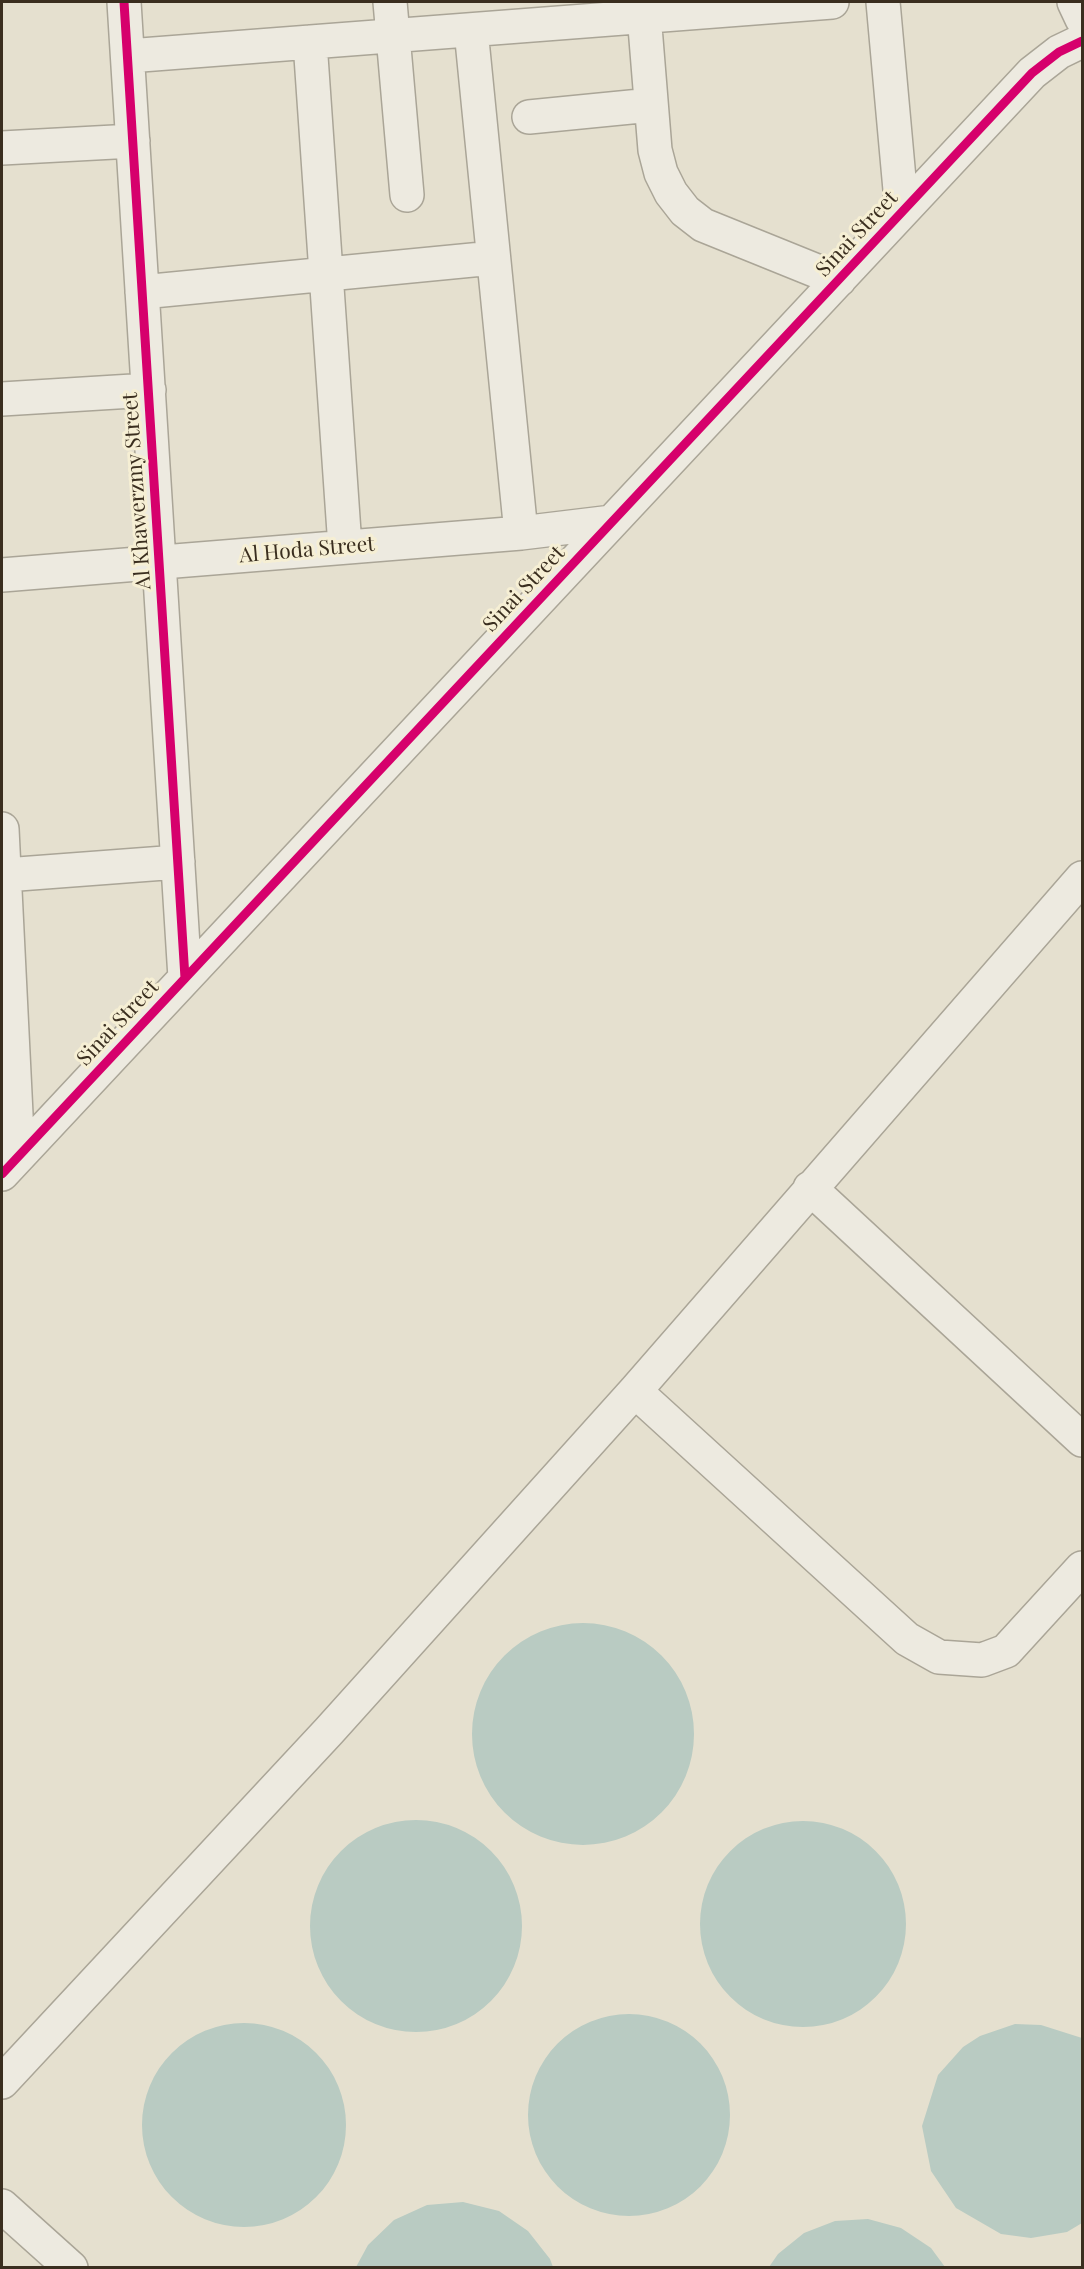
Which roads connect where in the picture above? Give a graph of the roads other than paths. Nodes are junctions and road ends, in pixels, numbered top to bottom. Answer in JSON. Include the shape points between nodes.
{"nodes":[{"id":1,"x":124,"y":2,"type":"edge"},
{"id":2,"x":390,"y":2,"type":"edge"},
{"id":3,"x":832,"y":2,"type":"edge"},
{"id":4,"x":883,"y":2,"type":"edge"},
{"id":5,"x":1074,"y":2,"type":"edge"},
{"id":6,"x":643,"y":9,"type":"edge"},
{"id":7,"x":1083,"y":19,"type":"edge"},
{"id":8,"x":471,"y":30,"type":"junction"},
{"id":9,"x":393,"y":36,"type":"junction"},
{"id":10,"x":1083,"y":41,"type":"edge"},
{"id":11,"x":310,"y":42,"type":"junction"},
{"id":12,"x":128,"y":56,"type":"junction"},
{"id":13,"x":651,"y":105,"type":"junction"},
{"id":14,"x":529,"y":117,"type":"dead end"},
{"id":15,"x":133,"y":141,"type":"junction"},
{"id":16,"x":2,"y":147,"type":"edge"},
{"id":17,"x":407,"y":195,"type":"dead end"},
{"id":18,"x":902,"y":212,"type":"junction"},
{"id":19,"x":493,"y":258,"type":"junction"},
{"id":20,"x":327,"y":274,"type":"junction"},
{"id":21,"x":838,"y":280,"type":"junction"},
{"id":22,"x":142,"y":292,"type":"junction"},
{"id":23,"x":149,"y":390,"type":"junction"},
{"id":24,"x":2,"y":399,"type":"edge"},
{"id":25,"x":612,"y":522,"type":"junction"},
{"id":26,"x":521,"y":533,"type":"junction"},
{"id":27,"x":345,"y":547,"type":"junction"},
{"id":28,"x":160,"y":562,"type":"junction"},
{"id":29,"x":2,"y":575,"type":"edge"},
{"id":30,"x":2,"y":829,"type":"edge"},
{"id":31,"x":178,"y":862,"type":"junction"},
{"id":32,"x":5,"y":875,"type":"junction"},
{"id":33,"x":1083,"y":878,"type":"edge"},
{"id":34,"x":185,"y":978,"type":"junction"},
{"id":35,"x":9,"y":1091,"type":"edge"},
{"id":36,"x":10,"y":1165,"type":"edge"},
{"id":37,"x":810,"y":1188,"type":"junction"},
{"id":38,"x":635,"y":1391,"type":"junction"},
{"id":39,"x":1083,"y":1440,"type":"edge"},
{"id":40,"x":1083,"y":1568,"type":"edge"},
{"id":41,"x":2,"y":2082,"type":"edge"},
{"id":42,"x":2,"y":2206,"type":"edge"},
{"id":43,"x":71,"y":2268,"type":"edge"}],
"edges":[{"from":1,"to":12,"type":"street","name":"Al Khawerzmy Street"},
{"from":2,"to":9,"type":"street"},
{"from":3,"to":6,"type":"street"},
{"from":4,"to":18,"type":"street"},
{"from":5,"to":7,"type":"street"},
{"from":6,"to":8,"type":"street"},
{"from":6,"to":13,"type":"street"},
{"from":8,"to":9,"type":"street"},
{"from":8,"to":19,"type":"street"},
{"from":9,"to":11,"type":"street"},
{"from":9,"to":17,"type":"street"},
{"from":10,"to":18,"type":"street","name":"Sinai Street","via":[[1059,52],[1032,73]]},
{"from":11,"to":12,"type":"street"},
{"from":11,"to":20,"type":"street"},
{"from":12,"to":15,"type":"street","name":"Al Khawerzmy Street"},
{"from":13,"to":14,"type":"street"},
{"from":13,"to":21,"type":"street","via":[[661,173],[685,211],[703,225]]},
{"from":15,"to":16,"type":"street"},
{"from":15,"to":22,"type":"street","name":"Al Khawerzmy Street"},
{"from":18,"to":21,"type":"street","name":"Sinai Street"},
{"from":19,"to":20,"type":"street"},
{"from":19,"to":26,"type":"street"},
{"from":20,"to":22,"type":"street"},
{"from":20,"to":27,"type":"street"},
{"from":21,"to":25,"type":"street","name":"Sinai Street"},
{"from":22,"to":23,"type":"street","name":"Al Khawerzmy Street"},
{"from":23,"to":24,"type":"street"},
{"from":23,"to":28,"type":"street","name":"Al Khawerzmy Street"},
{"from":25,"to":26,"type":"street","name":"Al Hoda Street"},
{"from":25,"to":34,"type":"street","name":"Sinai Street"},
{"from":26,"to":27,"type":"street","name":"Al Hoda Street"},
{"from":27,"to":28,"type":"street","name":"Al Hoda Street"},
{"from":28,"to":29,"type":"street","name":"Al Hoda Street"},
{"from":28,"to":31,"type":"street","name":"Al Khawerzmy Street"},
{"from":30,"to":32,"type":"street"},
{"from":31,"to":32,"type":"street"},
{"from":31,"to":34,"type":"street","name":"Al Khawerzmy Street"},
{"from":32,"to":35,"type":"street"},
{"from":33,"to":37,"type":"street"},
{"from":34,"to":36,"type":"street","name":"Sinai Street"},
{"from":35,"to":36,"type":"street"},
{"from":37,"to":38,"type":"street"},
{"from":37,"to":39,"type":"street"},
{"from":38,"to":40,"type":"street","via":[[907,1639],[939,1657],[982,1660],[1006,1651]]},
{"from":38,"to":41,"type":"street","via":[[330,1731]]},
{"from":42,"to":43,"type":"street"}]}
